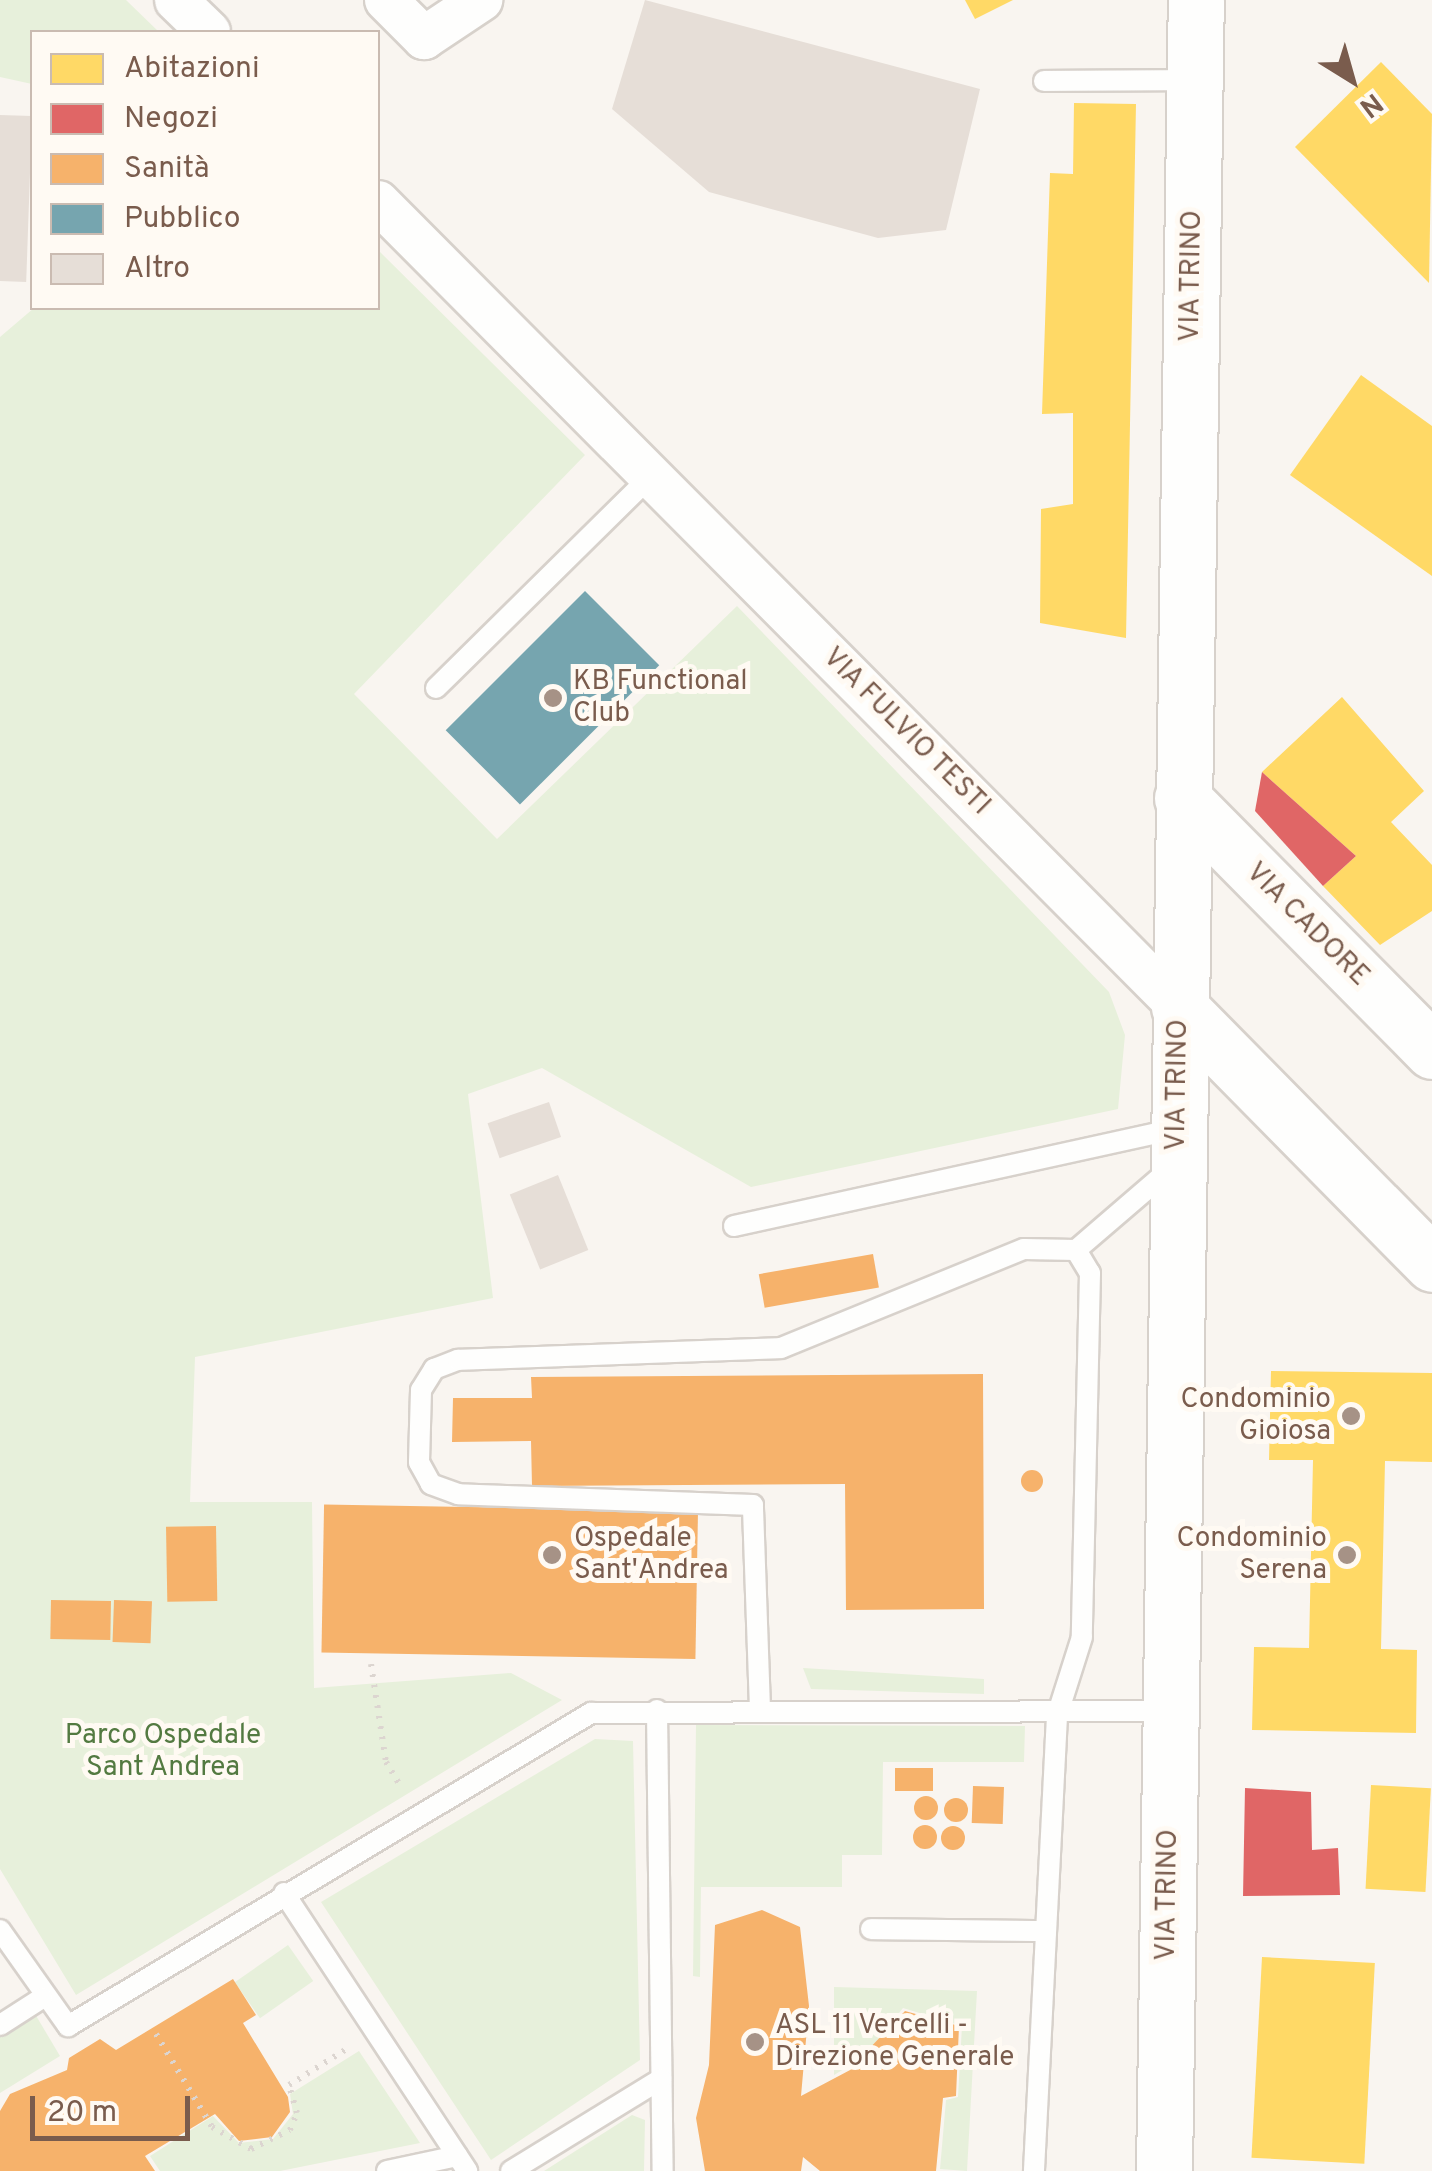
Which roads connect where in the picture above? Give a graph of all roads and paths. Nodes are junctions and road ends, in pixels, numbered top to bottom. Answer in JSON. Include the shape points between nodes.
{"nodes":[{"id":1,"x":176,"y":0,"type":"edge"},
{"id":2,"x":386,"y":0,"type":"edge"},
{"id":3,"x":481,"y":0,"type":"edge"},
{"id":4,"x":1196,"y":0,"type":"edge"},
{"id":5,"x":207,"y":30,"type":"edge"},
{"id":6,"x":1195,"y":80,"type":"junction"},
{"id":7,"x":1044,"y":81,"type":"dead end"},
{"id":8,"x":380,"y":204,"type":"edge"},
{"id":9,"x":651,"y":476,"type":"junction"},
{"id":10,"x":436,"y":688,"type":"dead end"},
{"id":11,"x":1182,"y":798,"type":"junction"},
{"id":12,"x":1179,"y":1007,"type":"junction"},
{"id":13,"x":1432,"y":1051,"type":"edge"},
{"id":14,"x":1177,"y":1146,"type":"junction"},
{"id":15,"x":734,"y":1226,"type":"dead end"},
{"id":16,"x":1076,"y":1250,"type":"junction"},
{"id":17,"x":1432,"y":1264,"type":"edge"},
{"id":18,"x":371,"y":1664,"type":"dead end"},
{"id":19,"x":760,"y":1708,"type":"junction"},
{"id":20,"x":658,"y":1710,"type":"junction"},
{"id":21,"x":1170,"y":1711,"type":"junction"},
{"id":22,"x":1057,"y":1716,"type":"junction"},
{"id":23,"x":417,"y":1814,"type":"junction"},
{"id":24,"x":284,"y":1893,"type":"junction"},
{"id":25,"x":871,"y":1929,"type":"dead end"},
{"id":26,"x":0,"y":1930,"type":"edge"},
{"id":27,"x":1046,"y":1932,"type":"junction"},
{"id":28,"x":42,"y":1998,"type":"junction"},
{"id":29,"x":0,"y":2025,"type":"edge"},
{"id":30,"x":375,"y":2032,"type":"junction"},
{"id":31,"x":156,"y":2034,"type":"dead end"},
{"id":32,"x":661,"y":2079,"type":"junction"},
{"id":33,"x":462,"y":2163,"type":"edge"},
{"id":34,"x":387,"y":2171,"type":"edge"},
{"id":35,"x":511,"y":2171,"type":"edge"},
{"id":36,"x":662,"y":2171,"type":"edge"},
{"id":37,"x":1034,"y":2171,"type":"edge"},
{"id":38,"x":1164,"y":2171,"type":"edge"}],
"edges":[{"from":1,"to":5,"type":"street"},
{"from":2,"to":3,"type":"street","via":[[424,38]]},
{"from":4,"to":6,"type":"main road","name":"VIA TRINO"},
{"from":6,"to":7,"type":"lane"},
{"from":6,"to":11,"type":"main road","name":"VIA TRINO"},
{"from":8,"to":9,"type":"street","name":"VIA FULVIO TESTI"},
{"from":9,"to":10,"type":"lane"},
{"from":9,"to":12,"type":"street","name":"VIA FULVIO TESTI"},
{"from":11,"to":12,"type":"main road","name":"VIA TRINO"},
{"from":11,"to":13,"type":"main road","name":"VIA CADORE"},
{"from":12,"to":14,"type":"main road","name":"VIA TRINO"},
{"from":12,"to":17,"type":"main road","name":"VIA FULVIO TESTI"},
{"from":14,"to":15,"type":"lane"},
{"from":14,"to":16,"type":"lane"},
{"from":14,"to":21,"type":"main road","name":"VIA TRINO"},
{"from":16,"to":19,"type":"lane","via":[[1024,1249],[782,1348],[458,1360],[434,1369],[421,1390],[420,1462],[431,1484],[458,1494],[753,1504]]},
{"from":16,"to":22,"type":"lane","via":[[1090,1273],[1082,1637]]},
{"from":18,"to":23,"type":"path","via":[[386,1762]]},
{"from":19,"to":20,"type":"lane"},
{"from":19,"to":22,"type":"lane"},
{"from":20,"to":23,"type":"lane","via":[[591,1713]]},
{"from":20,"to":32,"type":"lane"},
{"from":21,"to":22,"type":"lane"},
{"from":21,"to":38,"type":"main road","name":"VIA TRINO"},
{"from":22,"to":27,"type":"lane"},
{"from":23,"to":24,"type":"lane"},
{"from":24,"to":28,"type":"lane","via":[[68,2026]]},
{"from":24,"to":30,"type":"lane"},
{"from":25,"to":27,"type":"lane"},
{"from":26,"to":28,"type":"lane"},
{"from":27,"to":37,"type":"lane"},
{"from":28,"to":29,"type":"lane"},
{"from":30,"to":31,"type":"path","via":[[289,2086],[297,2113],[290,2130],[259,2149],[220,2136]]},
{"from":30,"to":33,"type":"lane"},
{"from":32,"to":35,"type":"lane"},
{"from":32,"to":36,"type":"lane"},
{"from":33,"to":34,"type":"lane"}]}
